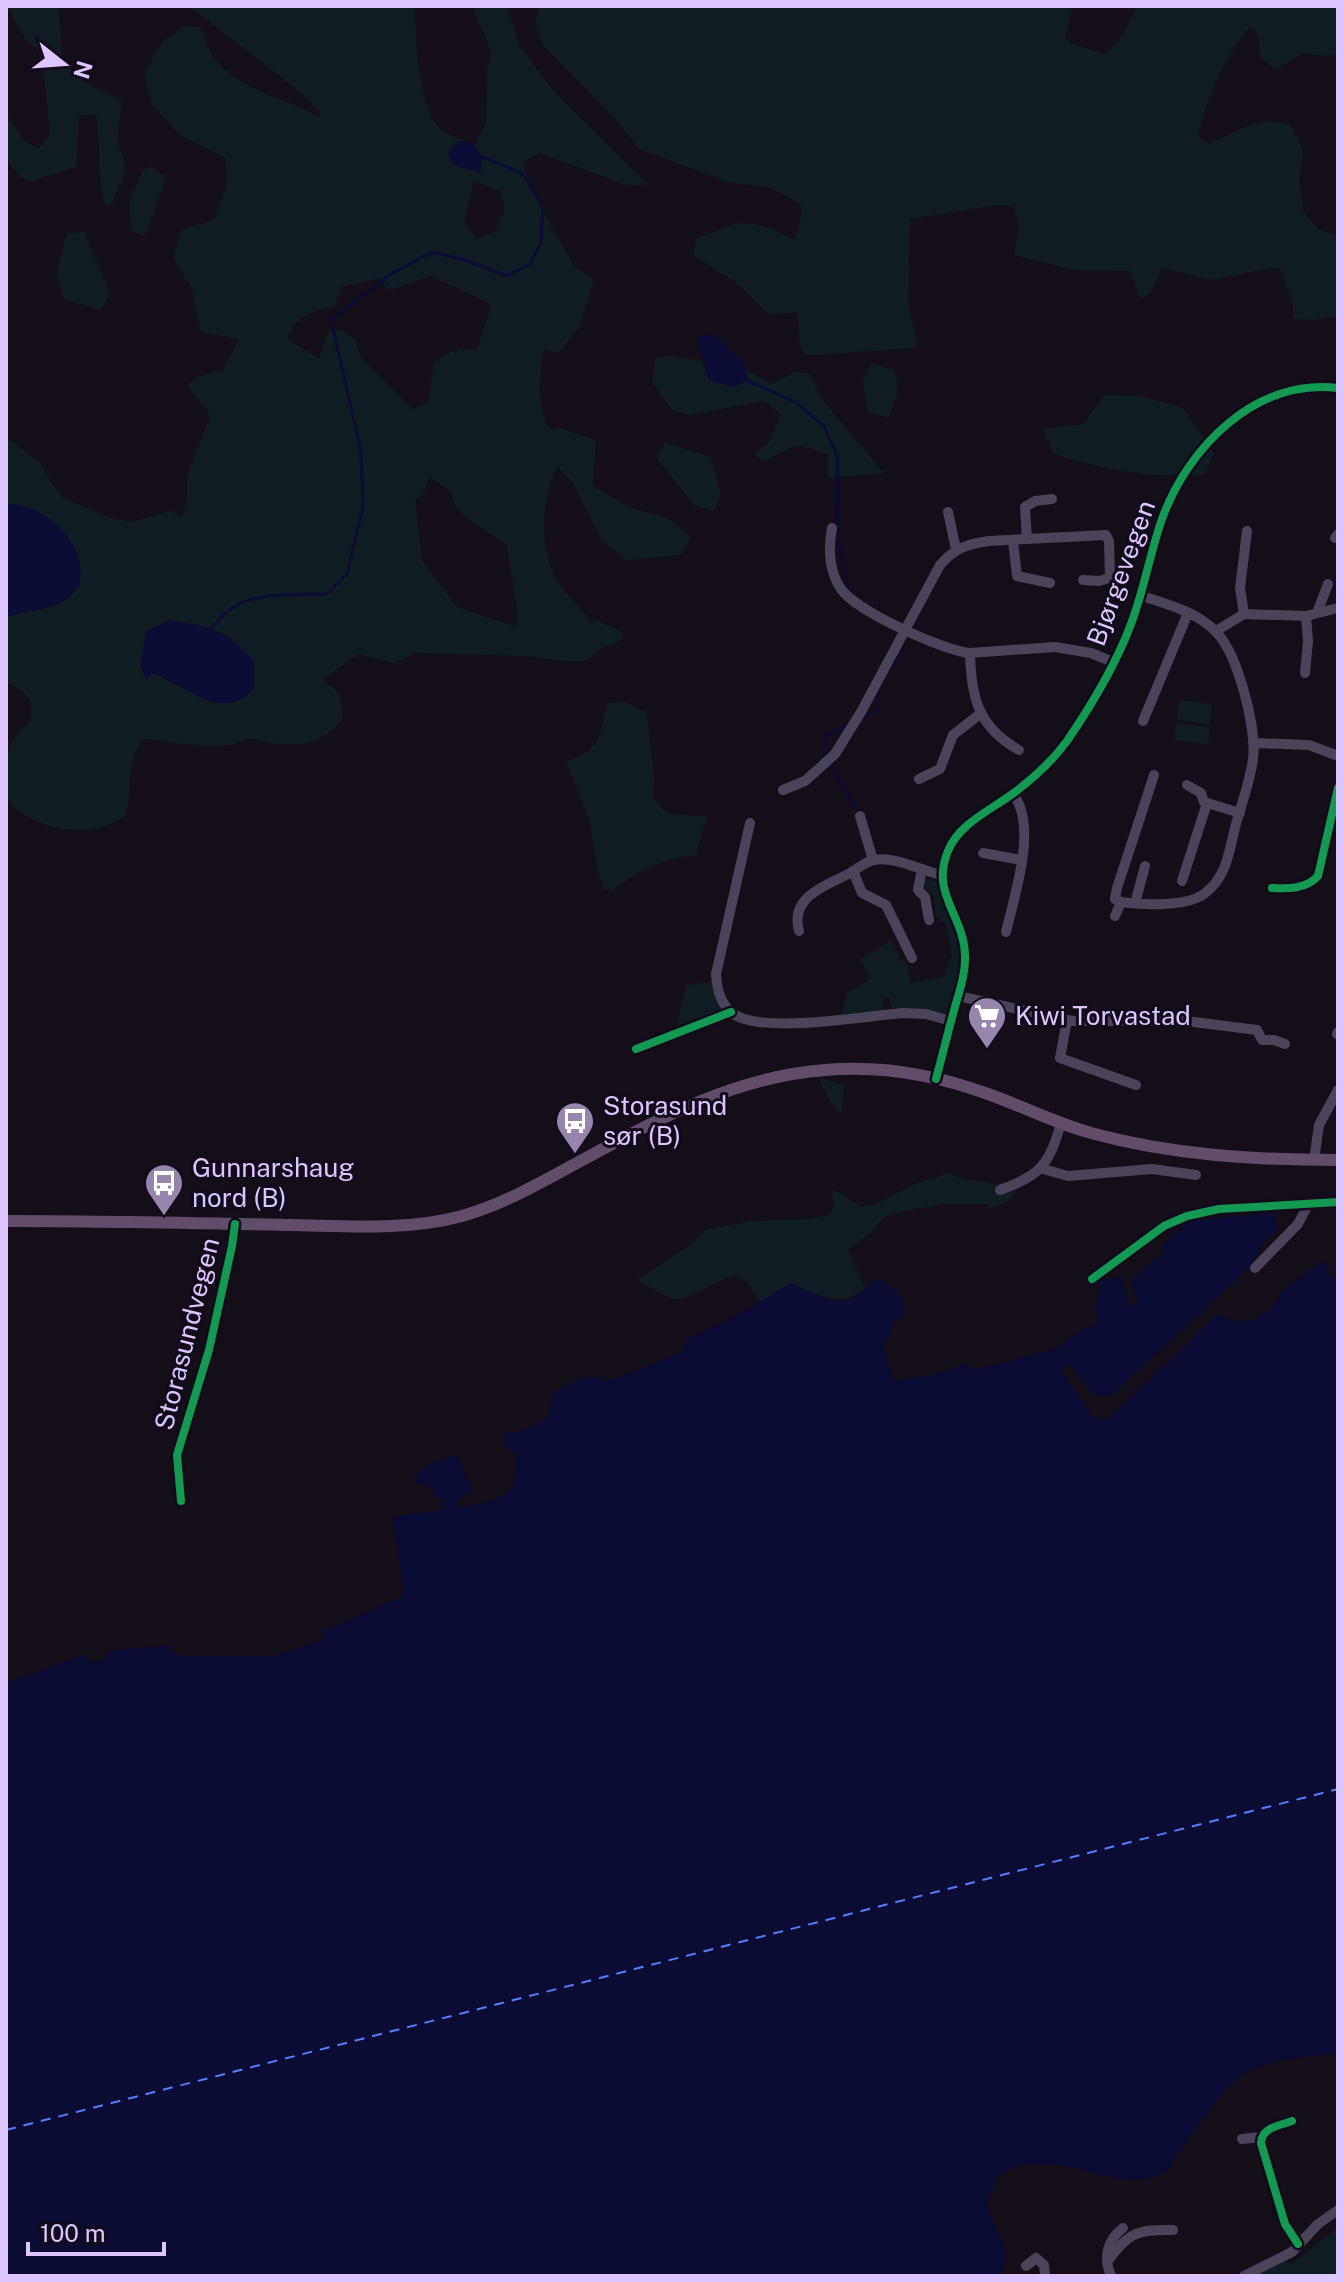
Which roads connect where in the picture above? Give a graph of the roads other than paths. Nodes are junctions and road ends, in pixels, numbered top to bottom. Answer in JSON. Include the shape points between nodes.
{"nodes":[{"id":1,"x":1338,"y":388,"type":"edge"},
{"id":2,"x":1052,"y":499,"type":"dead end"},
{"id":3,"x":948,"y":512,"type":"dead end"},
{"id":4,"x":832,"y":528,"type":"dead end"},
{"id":5,"x":1247,"y":531,"type":"dead end"},
{"id":6,"x":1027,"y":539,"type":"junction"},
{"id":7,"x":1013,"y":541,"type":"junction"},
{"id":8,"x":956,"y":549,"type":"junction"},
{"id":9,"x":1083,"y":580,"type":"dead end"},
{"id":10,"x":1050,"y":583,"type":"dead end"},
{"id":11,"x":1328,"y":584,"type":"dead end"},
{"id":12,"x":1142,"y":596,"type":"junction"},
{"id":13,"x":1336,"y":608,"type":"edge"},
{"id":14,"x":1188,"y":613,"type":"junction"},
{"id":15,"x":1317,"y":613,"type":"junction"},
{"id":16,"x":1244,"y":614,"type":"junction"},
{"id":17,"x":1306,"y":616,"type":"junction"},
{"id":18,"x":905,"y":630,"type":"junction"},
{"id":19,"x":1216,"y":631,"type":"junction"},
{"id":20,"x":970,"y":653,"type":"junction"},
{"id":21,"x":1113,"y":662,"type":"junction"},
{"id":22,"x":1305,"y":673,"type":"dead end"},
{"id":23,"x":980,"y":714,"type":"junction"},
{"id":24,"x":1143,"y":721,"type":"dead end"},
{"id":25,"x":1253,"y":743,"type":"junction"},
{"id":26,"x":1019,"y":750,"type":"dead end"},
{"id":27,"x":1338,"y":756,"type":"edge"},
{"id":28,"x":1154,"y":775,"type":"dead end"},
{"id":29,"x":919,"y":779,"type":"dead end"},
{"id":30,"x":1187,"y":785,"type":"dead end"},
{"id":31,"x":1338,"y":788,"type":"edge"},
{"id":32,"x":783,"y":790,"type":"dead end"},
{"id":33,"x":1013,"y":794,"type":"junction"},
{"id":34,"x":1207,"y":803,"type":"junction"},
{"id":35,"x":1240,"y":813,"type":"junction"},
{"id":36,"x":860,"y":816,"type":"dead end"},
{"id":37,"x":750,"y":823,"type":"dead end"},
{"id":38,"x":983,"y":853,"type":"dead end"},
{"id":39,"x":873,"y":860,"type":"junction"},
{"id":40,"x":1021,"y":860,"type":"junction"},
{"id":41,"x":1145,"y":866,"type":"dead end"},
{"id":42,"x":922,"y":869,"type":"junction"},
{"id":43,"x":853,"y":871,"type":"junction"},
{"id":44,"x":942,"y":875,"type":"junction"},
{"id":45,"x":1182,"y":881,"type":"dead end"},
{"id":46,"x":1272,"y":888,"type":"dead end"},
{"id":47,"x":1121,"y":902,"type":"junction"},
{"id":48,"x":1135,"y":903,"type":"junction"},
{"id":49,"x":1115,"y":916,"type":"dead end"},
{"id":50,"x":929,"y":920,"type":"dead end"},
{"id":51,"x":799,"y":931,"type":"dead end"},
{"id":52,"x":1006,"y":932,"type":"dead end"},
{"id":53,"x":912,"y":958,"type":"dead end"},
{"id":54,"x":958,"y":996,"type":"junction"},
{"id":55,"x":731,"y":1012,"type":"junction"},
{"id":56,"x":1067,"y":1020,"type":"junction"},
{"id":57,"x":951,"y":1021,"type":"junction"},
{"id":58,"x":1285,"y":1044,"type":"dead end"},
{"id":59,"x":636,"y":1049,"type":"dead end"},
{"id":60,"x":936,"y":1079,"type":"junction"},
{"id":61,"x":1136,"y":1085,"type":"dead end"},
{"id":62,"x":1338,"y":1090,"type":"edge"},
{"id":63,"x":1061,"y":1123,"type":"junction"},
{"id":64,"x":1314,"y":1160,"type":"junction"},
{"id":65,"x":1338,"y":1160,"type":"edge"},
{"id":66,"x":1043,"y":1169,"type":"junction"},
{"id":67,"x":1196,"y":1175,"type":"dead end"},
{"id":68,"x":1000,"y":1190,"type":"dead end"},
{"id":69,"x":1338,"y":1202,"type":"edge"},
{"id":70,"x":1309,"y":1203,"type":"junction"},
{"id":71,"x":6,"y":1221,"type":"edge"},
{"id":72,"x":235,"y":1224,"type":"junction"},
{"id":73,"x":1255,"y":1268,"type":"dead end"},
{"id":74,"x":1092,"y":1279,"type":"dead end"},
{"id":75,"x":181,"y":1501,"type":"dead end"},
{"id":76,"x":1292,"y":2121,"type":"dead end"},
{"id":77,"x":1261,"y":2137,"type":"junction"},
{"id":78,"x":1242,"y":2139,"type":"dead end"},
{"id":79,"x":1338,"y":2210,"type":"edge"},
{"id":80,"x":1123,"y":2228,"type":"dead end"},
{"id":81,"x":1173,"y":2230,"type":"dead end"},
{"id":82,"x":1295,"y":2248,"type":"junction"},
{"id":83,"x":1107,"y":2262,"type":"junction"},
{"id":84,"x":1026,"y":2266,"type":"dead end"},
{"id":85,"x":1045,"y":2276,"type":"edge"},
{"id":86,"x":1111,"y":2276,"type":"edge"},
{"id":87,"x":1244,"y":2276,"type":"edge"}],
"edges":[{"from":1,"to":12,"type":"street","name":"Bjørgevegen","via":[[1308,387],[1265,399],[1204,447],[1176,486],[1162,519]]},
{"from":2,"to":6,"type":"street","via":[[1025,507]]},
{"from":3,"to":8,"type":"street"},
{"from":4,"to":18,"type":"street","via":[[832,570],[839,586],[855,602]]},
{"from":5,"to":16,"type":"street","via":[[1240,588]]},
{"from":6,"to":7,"type":"street"},
{"from":6,"to":9,"type":"street","via":[[1108,536],[1110,578]]},
{"from":7,"to":8,"type":"street"},
{"from":7,"to":10,"type":"street","via":[[1017,576]]},
{"from":8,"to":18,"type":"street","via":[[940,565]]},
{"from":11,"to":15,"type":"street"},
{"from":12,"to":14,"type":"street"},
{"from":12,"to":21,"type":"street","name":"Bjørgevegen"},
{"from":13,"to":15,"type":"street"},
{"from":14,"to":19,"type":"street"},
{"from":14,"to":24,"type":"street"},
{"from":15,"to":17,"type":"street"},
{"from":16,"to":17,"type":"street"},
{"from":16,"to":19,"type":"street"},
{"from":17,"to":22,"type":"street"},
{"from":18,"to":20,"type":"street","via":[[943,648]]},
{"from":18,"to":32,"type":"street","via":[[835,754],[805,781]]},
{"from":19,"to":25,"type":"street","via":[[1236,667]]},
{"from":20,"to":21,"type":"street","via":[[1055,647]]},
{"from":20,"to":23,"type":"street"},
{"from":21,"to":33,"type":"street","name":"Bjørgevegen","via":[[1065,743]]},
{"from":23,"to":26,"type":"street","via":[[1003,742]]},
{"from":23,"to":29,"type":"street","via":[[953,735],[940,769]]},
{"from":25,"to":27,"type":"street","via":[[1316,747]]},
{"from":25,"to":35,"type":"street"},
{"from":28,"to":47,"type":"street","via":[[1117,888],[1115,899]]},
{"from":30,"to":34,"type":"street"},
{"from":31,"to":46,"type":"street","via":[[1318,876],[1310,884]]},
{"from":33,"to":40,"type":"street","via":[[1025,822]]},
{"from":33,"to":44,"type":"street","name":"Bjørgevegen","via":[[956,837]]},
{"from":34,"to":35,"type":"street"},
{"from":34,"to":45,"type":"street"},
{"from":35,"to":48,"type":"street","via":[[1225,869],[1206,892],[1176,902]]},
{"from":36,"to":39,"type":"street"},
{"from":37,"to":55,"type":"street","via":[[716,974],[721,999]]},
{"from":38,"to":40,"type":"street"},
{"from":39,"to":42,"type":"street"},
{"from":39,"to":43,"type":"street"},
{"from":40,"to":52,"type":"street"},
{"from":41,"to":48,"type":"street"},
{"from":42,"to":44,"type":"street"},
{"from":42,"to":50,"type":"street","via":[[918,890],[925,897]]},
{"from":43,"to":51,"type":"street","via":[[804,900]]},
{"from":43,"to":53,"type":"street","via":[[862,893],[886,905]]},
{"from":44,"to":54,"type":"street","via":[[964,944]]},
{"from":47,"to":48,"type":"street"},
{"from":47,"to":49,"type":"street"},
{"from":54,"to":56,"type":"street"},
{"from":54,"to":57,"type":"street"},
{"from":55,"to":57,"type":"street","via":[[758,1024],[903,1013]]},
{"from":55,"to":59,"type":"street"},
{"from":56,"to":58,"type":"street","via":[[1209,1023],[1257,1030],[1262,1040]]},
{"from":56,"to":61,"type":"street","via":[[1060,1058]]},
{"from":57,"to":60,"type":"street"},
{"from":60,"to":63,"type":"main road","name":"Storasundvegen"},
{"from":60,"to":72,"type":"main road","name":"Storasundvegen","via":[[845,1069],[739,1086],[667,1115],[501,1203],[451,1219],[384,1226]]},
{"from":62,"to":64,"type":"street","via":[[1319,1125]]},
{"from":63,"to":64,"type":"main road","name":"Storasundvegen","via":[[1169,1149]]},
{"from":63,"to":66,"type":"street"},
{"from":64,"to":65,"type":"main road","name":"Storasundvegen"},
{"from":66,"to":67,"type":"street","via":[[1068,1176],[1152,1169]]},
{"from":66,"to":68,"type":"street"},
{"from":69,"to":70,"type":"street"},
{"from":70,"to":73,"type":"street","via":[[1298,1224]]},
{"from":70,"to":74,"type":"street","via":[[1219,1209],[1177,1219]]},
{"from":71,"to":72,"type":"main road","name":"Storasundvegen"},
{"from":72,"to":75,"type":"street","name":"Storasundvegen","via":[[209,1350],[177,1455]]},
{"from":76,"to":77,"type":"street"},
{"from":77,"to":78,"type":"street"},
{"from":77,"to":82,"type":"street"},
{"from":79,"to":82,"type":"street"},
{"from":80,"to":83,"type":"street","via":[[1108,2244]]},
{"from":81,"to":83,"type":"street","via":[[1134,2233]]},
{"from":82,"to":87,"type":"street"},
{"from":83,"to":86,"type":"street"},
{"from":84,"to":85,"type":"street","via":[[1036,2258],[1044,2265]]}]}
